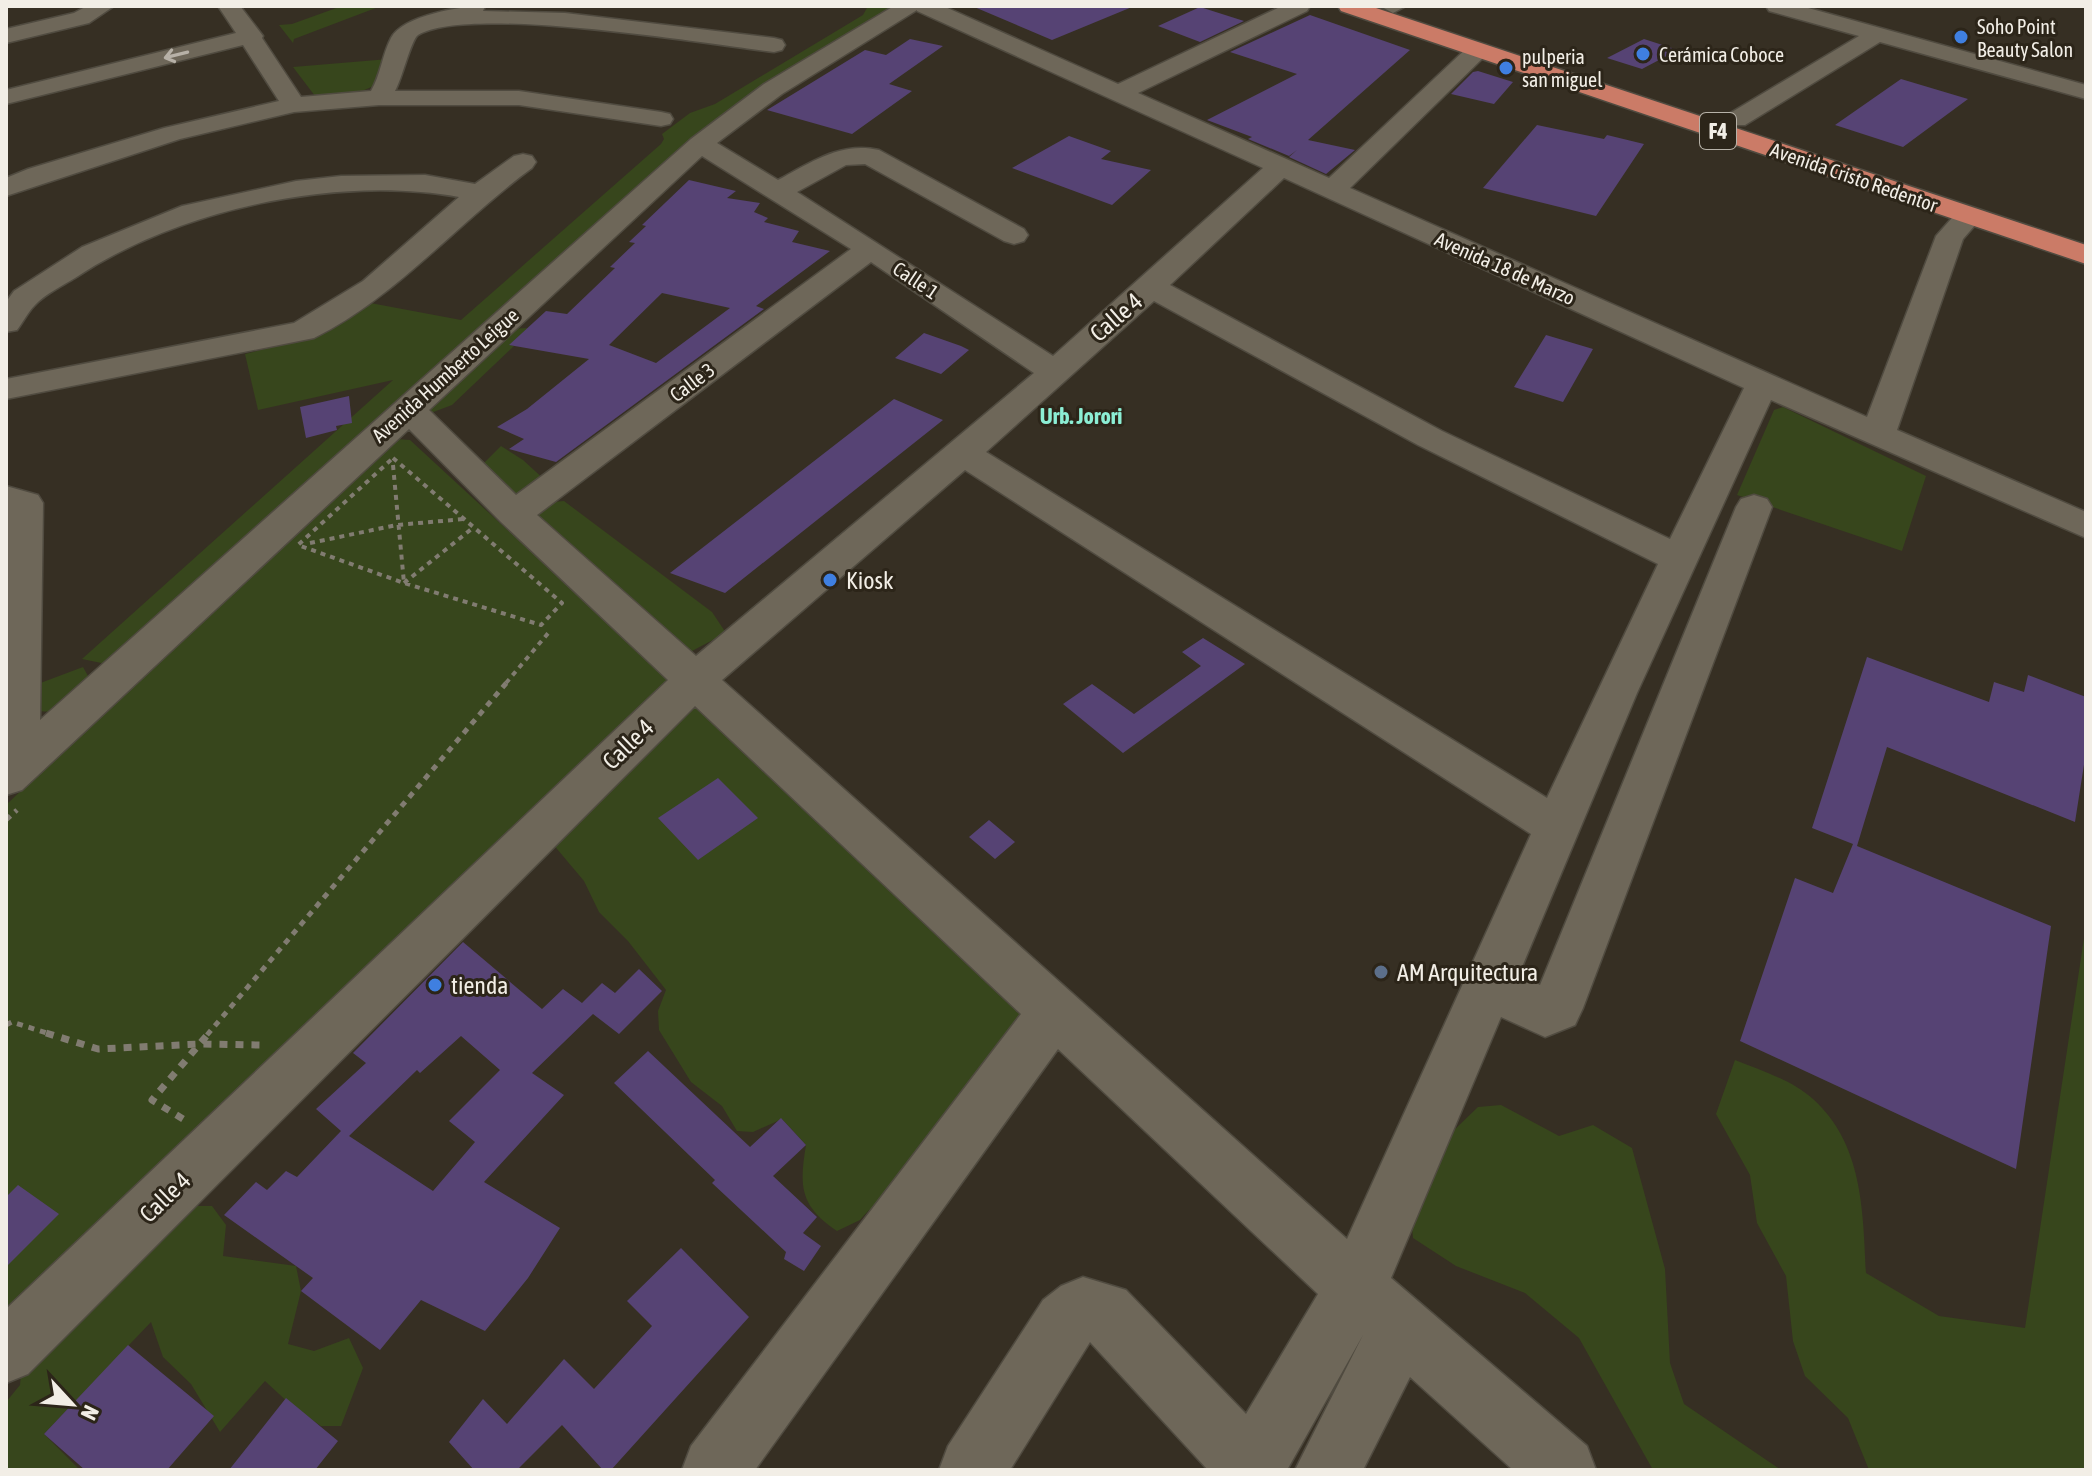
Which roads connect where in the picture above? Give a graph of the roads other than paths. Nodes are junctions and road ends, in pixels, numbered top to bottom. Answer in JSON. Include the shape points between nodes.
{"nodes":[{"id":1,"x":103,"y":6,"type":"edge"},
{"id":2,"x":229,"y":6,"type":"edge"},
{"id":3,"x":478,"y":6,"type":"edge"},
{"id":4,"x":909,"y":6,"type":"edge"},
{"id":5,"x":925,"y":6,"type":"edge"},
{"id":6,"x":1299,"y":6,"type":"edge"},
{"id":7,"x":1349,"y":6,"type":"edge"},
{"id":8,"x":1393,"y":6,"type":"edge"},
{"id":9,"x":1777,"y":6,"type":"edge"},
{"id":10,"x":1825,"y":12,"type":"edge"},
{"id":11,"x":659,"y":13,"type":"dead end"},
{"id":12,"x":451,"y":17,"type":"junction"},
{"id":13,"x":632,"y":26,"type":"junction"},
{"id":14,"x":1877,"y":34,"type":"junction"},
{"id":15,"x":6,"y":36,"type":"edge"},
{"id":16,"x":252,"y":36,"type":"junction"},
{"id":17,"x":774,"y":45,"type":"dead end"},
{"id":18,"x":1478,"y":50,"type":"junction"},
{"id":19,"x":2086,"y":80,"type":"edge"},
{"id":20,"x":2086,"y":92,"type":"edge"},
{"id":21,"x":1119,"y":93,"type":"junction"},
{"id":22,"x":6,"y":97,"type":"edge"},
{"id":23,"x":379,"y":98,"type":"junction"},
{"id":24,"x":294,"y":105,"type":"junction"},
{"id":25,"x":661,"y":119,"type":"dead end"},
{"id":26,"x":1736,"y":120,"type":"junction"},
{"id":27,"x":700,"y":144,"type":"junction"},
{"id":28,"x":523,"y":162,"type":"dead end"},
{"id":29,"x":1280,"y":167,"type":"junction"},
{"id":30,"x":6,"y":188,"type":"edge"},
{"id":31,"x":1332,"y":190,"type":"junction"},
{"id":32,"x":778,"y":191,"type":"junction"},
{"id":33,"x":480,"y":193,"type":"junction"},
{"id":34,"x":1969,"y":216,"type":"junction"},
{"id":35,"x":1014,"y":235,"type":"dead end"},
{"id":36,"x":2086,"y":238,"type":"edge"},
{"id":37,"x":870,"y":249,"type":"junction"},
{"id":38,"x":2086,"y":255,"type":"edge"},
{"id":39,"x":1151,"y":287,"type":"junction"},
{"id":40,"x":15,"y":297,"type":"edge"},
{"id":41,"x":6,"y":323,"type":"edge"},
{"id":42,"x":1053,"y":371,"type":"junction"},
{"id":43,"x":1762,"y":384,"type":"junction"},
{"id":44,"x":6,"y":389,"type":"edge"},
{"id":45,"x":408,"y":408,"type":"junction"},
{"id":46,"x":1878,"y":435,"type":"junction"},
{"id":47,"x":963,"y":453,"type":"junction"},
{"id":48,"x":6,"y":498,"type":"edge"},
{"id":49,"x":1754,"y":507,"type":"dead end"},
{"id":50,"x":514,"y":514,"type":"junction"},
{"id":51,"x":2086,"y":526,"type":"edge"},
{"id":52,"x":1678,"y":558,"type":"junction"},
{"id":53,"x":694,"y":681,"type":"junction"},
{"id":54,"x":1616,"y":693,"type":"junction"},
{"id":55,"x":1673,"y":714,"type":"junction"},
{"id":56,"x":12,"y":772,"type":"edge"},
{"id":57,"x":1558,"y":828,"type":"junction"},
{"id":58,"x":1489,"y":985,"type":"junction"},
{"id":59,"x":1054,"y":1012,"type":"junction"},
{"id":60,"x":1378,"y":1308,"type":"junction"},
{"id":61,"x":6,"y":1352,"type":"edge"},
{"id":62,"x":1252,"y":1469,"type":"edge"},
{"id":63,"x":715,"y":1470,"type":"edge"},
{"id":64,"x":972,"y":1470,"type":"edge"},
{"id":65,"x":1328,"y":1470,"type":"edge"},
{"id":66,"x":1563,"y":1470,"type":"edge"}],
"edges":[{"from":1,"to":15,"type":"street","via":[[81,18]]},
{"from":2,"to":16,"type":"street"},
{"from":3,"to":12,"type":"street"},
{"from":4,"to":27,"type":"street","name":"Avenida Humberto Leigue","via":[[773,89]]},
{"from":5,"to":21,"type":"street","name":"Avenida 18 de Marzo"},
{"from":6,"to":21,"type":"street"},
{"from":7,"to":18,"type":"highway","name":"Avenida Cristo Redentor","number":"F4"},
{"from":8,"to":26,"type":"highway","name":"Avenida Cristo Redentor","number":"F4"},
{"from":9,"to":10,"type":"street"},
{"from":10,"to":14,"type":"street"},
{"from":10,"to":19,"type":"street"},
{"from":11,"to":13,"type":"street"},
{"from":12,"to":13,"type":"street"},
{"from":12,"to":23,"type":"street","via":[[402,38]]},
{"from":13,"to":17,"type":"street"},
{"from":14,"to":20,"type":"street"},
{"from":14,"to":26,"type":"street"},
{"from":16,"to":22,"type":"street","one_way":true},
{"from":16,"to":24,"type":"street"},
{"from":18,"to":31,"type":"street"},
{"from":18,"to":34,"type":"highway","name":"Avenida Cristo Redentor","number":"F4"},
{"from":21,"to":29,"type":"street","name":"Avenida 18 de Marzo"},
{"from":23,"to":24,"type":"street"},
{"from":23,"to":25,"type":"street","via":[[519,98]]},
{"from":24,"to":30,"type":"street","via":[[173,133]]},
{"from":26,"to":36,"type":"highway","name":"Avenida Cristo Redentor","number":"F4"},
{"from":27,"to":32,"type":"street","name":"Calle 1"},
{"from":27,"to":45,"type":"street","name":"Avenida Humberto Leigue"},
{"from":28,"to":33,"type":"street"},
{"from":29,"to":31,"type":"street","name":"Avenida 18 de Marzo"},
{"from":29,"to":39,"type":"street","name":"Calle 4"},
{"from":31,"to":43,"type":"street","name":"Avenida 18 de Marzo"},
{"from":32,"to":35,"type":"street","via":[[841,157],[870,156]]},
{"from":32,"to":37,"type":"street","name":"Calle 1"},
{"from":33,"to":40,"type":"street","via":[[380,182],[248,198],[192,212],[92,253]]},
{"from":33,"to":44,"type":"street","via":[[394,271],[327,321],[303,331]]},
{"from":34,"to":38,"type":"highway","name":"Avenida Cristo Redentor","number":"F4"},
{"from":34,"to":46,"type":"street","via":[[1950,236]]},
{"from":37,"to":42,"type":"street","name":"Calle 1"},
{"from":37,"to":50,"type":"street","name":"Calle 3"},
{"from":39,"to":42,"type":"street","name":"Calle 4"},
{"from":39,"to":52,"type":"street","via":[[1430,438]]},
{"from":40,"to":41,"type":"street"},
{"from":42,"to":47,"type":"street","name":"Calle 4"},
{"from":43,"to":46,"type":"street","name":"Avenida 18 de Marzo"},
{"from":43,"to":52,"type":"street"},
{"from":45,"to":50,"type":"street"},
{"from":45,"to":56,"type":"street","name":"Avenida Humberto Leigue"},
{"from":46,"to":51,"type":"street","name":"Avenida 18 de Marzo"},
{"from":47,"to":53,"type":"street","name":"Calle 4"},
{"from":47,"to":57,"type":"street"},
{"from":48,"to":56,"type":"street","via":[[25,503],[26,520]]},
{"from":49,"to":55,"type":"street"},
{"from":50,"to":53,"type":"street"},
{"from":52,"to":54,"type":"street"},
{"from":53,"to":59,"type":"street"},
{"from":53,"to":61,"type":"street","name":"Calle 4"},
{"from":54,"to":55,"type":"street"},
{"from":54,"to":57,"type":"street"},
{"from":55,"to":58,"type":"street","via":[[1557,1008],[1545,1013]]},
{"from":57,"to":58,"type":"street"},
{"from":58,"to":60,"type":"street"},
{"from":59,"to":60,"type":"street"},
{"from":59,"to":63,"type":"street"},
{"from":60,"to":62,"type":"street"},
{"from":60,"to":65,"type":"street"},
{"from":60,"to":66,"type":"street"},
{"from":62,"to":64,"type":"street","via":[[1104,1312],[1083,1308],[1065,1322]]}]}
